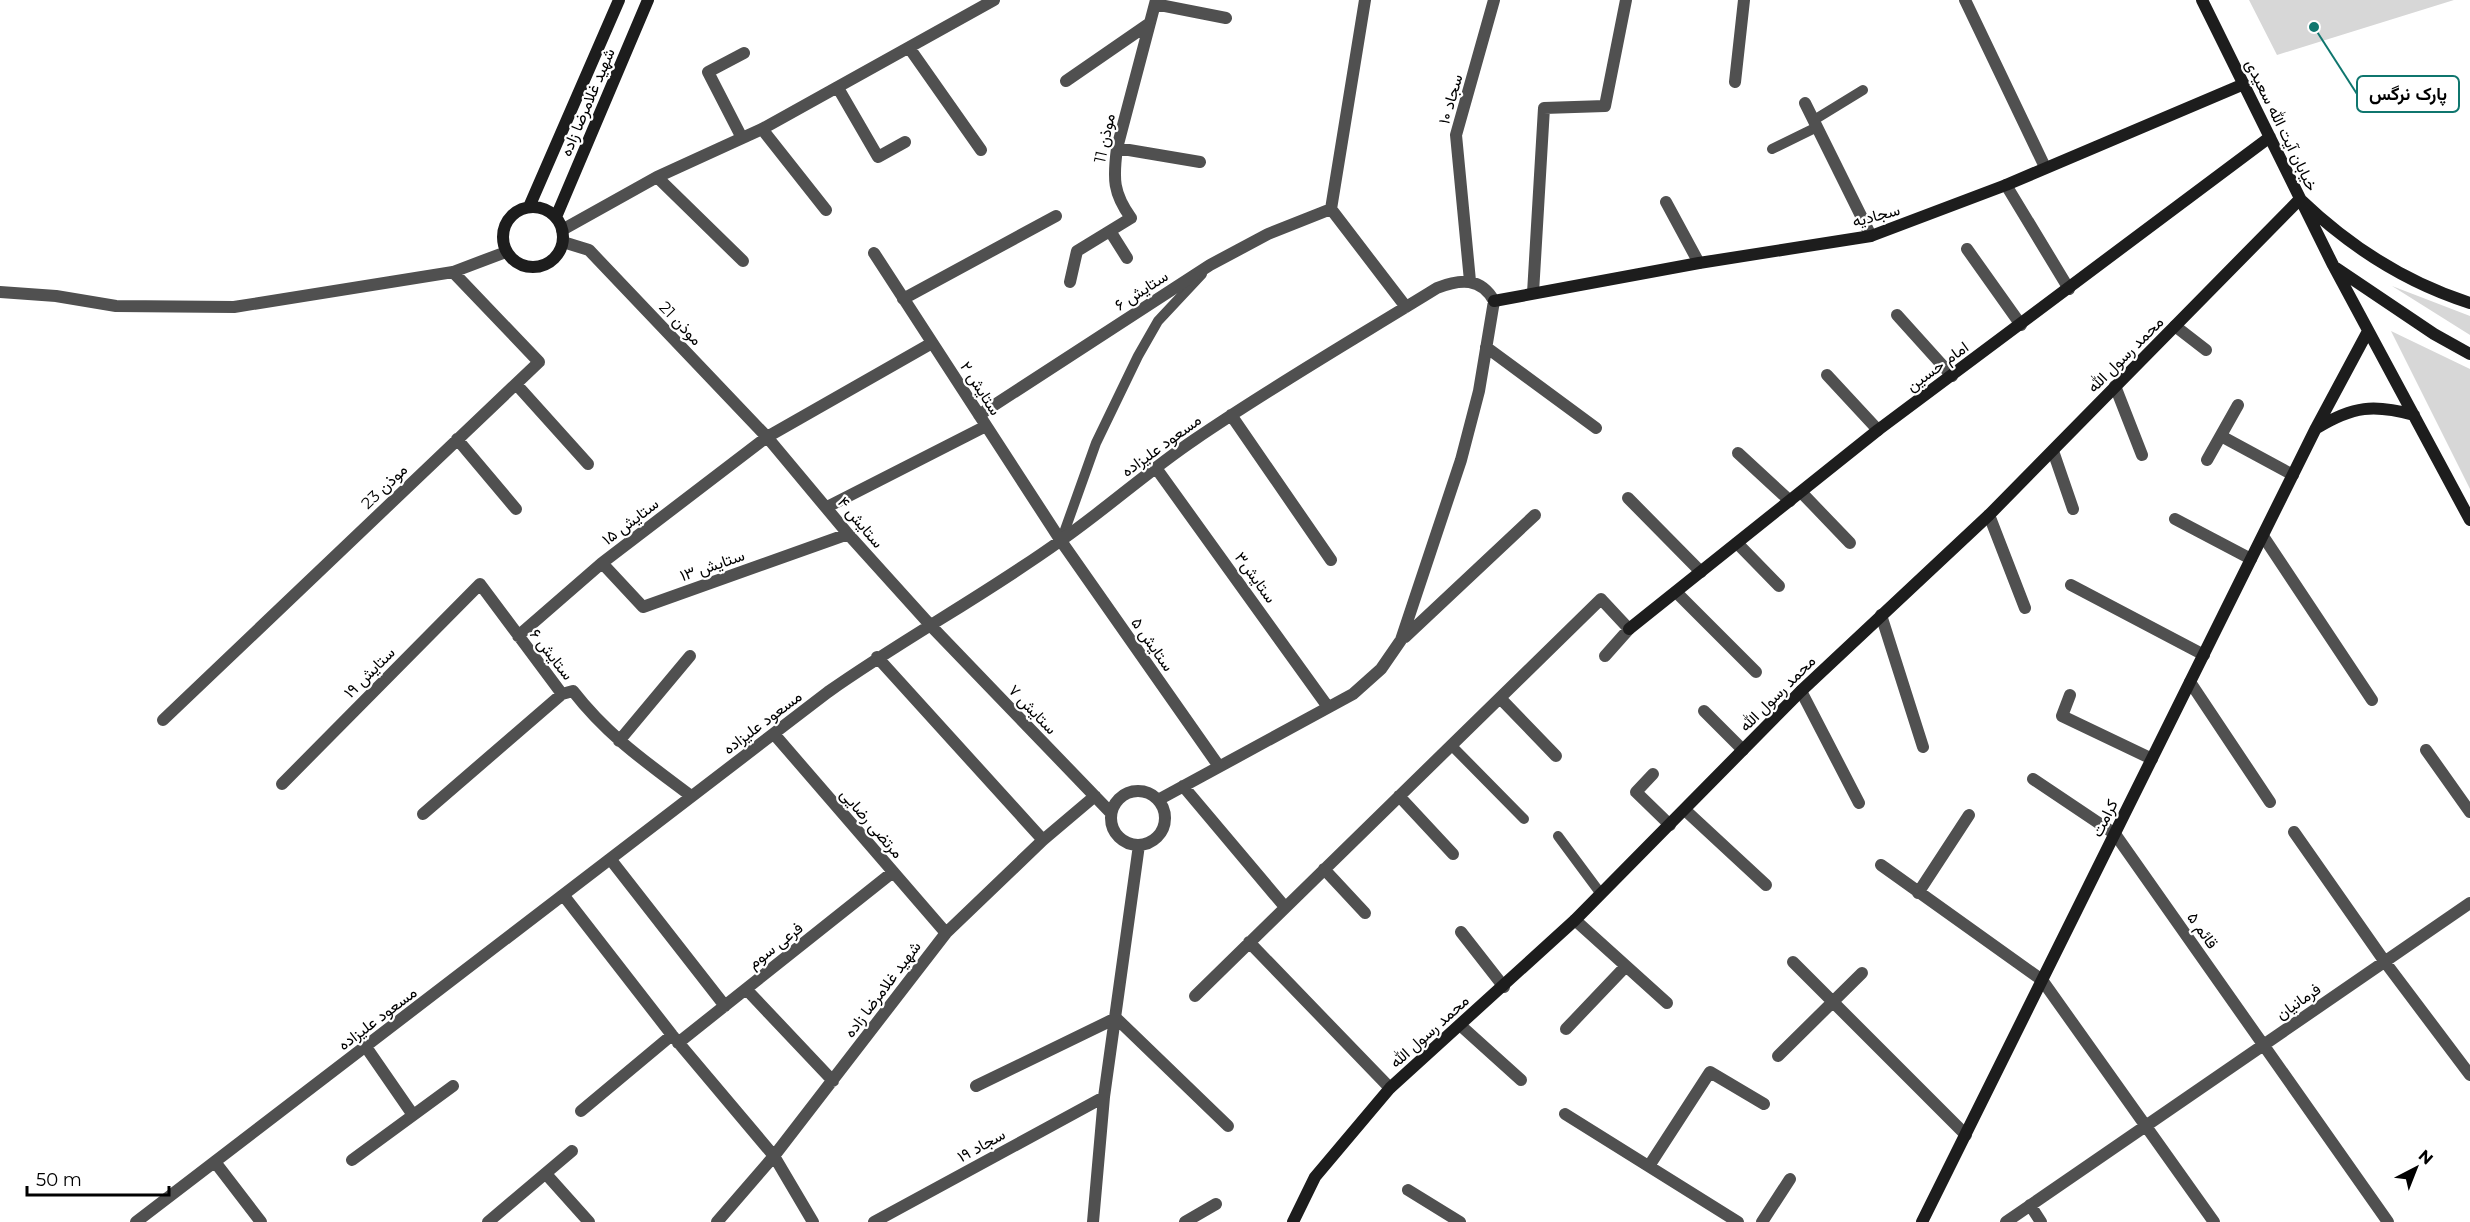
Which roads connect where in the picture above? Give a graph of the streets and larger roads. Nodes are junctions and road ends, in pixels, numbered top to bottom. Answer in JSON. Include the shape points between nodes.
{"nodes":[{"id":1,"x":619,"y":0,"type":"edge"},
{"id":2,"x":648,"y":0,"type":"edge"},
{"id":3,"x":994,"y":0,"type":"edge"},
{"id":4,"x":1365,"y":0,"type":"edge"},
{"id":5,"x":1494,"y":0,"type":"edge"},
{"id":6,"x":1626,"y":0,"type":"edge"},
{"id":7,"x":1744,"y":0,"type":"edge"},
{"id":8,"x":1965,"y":0,"type":"edge"},
{"id":9,"x":2202,"y":0,"type":"edge"},
{"id":10,"x":1156,"y":2,"type":"edge"},
{"id":11,"x":1226,"y":18,"type":"dead end"},
{"id":12,"x":1150,"y":23,"type":"junction"},
{"id":13,"x":910,"y":49,"type":"junction"},
{"id":14,"x":744,"y":53,"type":"dead end"},
{"id":15,"x":1066,"y":81,"type":"dead end"},
{"id":16,"x":1734,"y":82,"type":"dead end"},
{"id":17,"x":2244,"y":84,"type":"junction"},
{"id":18,"x":838,"y":88,"type":"junction"},
{"id":19,"x":1806,"y":103,"type":"dead end"},
{"id":20,"x":762,"y":129,"type":"junction"},
{"id":21,"x":2270,"y":137,"type":"junction"},
{"id":22,"x":742,"y":138,"type":"junction"},
{"id":23,"x":906,"y":142,"type":"dead end"},
{"id":24,"x":1118,"y":148,"type":"junction"},
{"id":25,"x":981,"y":150,"type":"dead end"},
{"id":26,"x":1200,"y":162,"type":"dead end"},
{"id":27,"x":2044,"y":167,"type":"junction"},
{"id":28,"x":657,"y":177,"type":"junction"},
{"id":29,"x":2006,"y":185,"type":"junction"},
{"id":30,"x":2300,"y":199,"type":"junction"},
{"id":31,"x":1666,"y":202,"type":"dead end"},
{"id":32,"x":529,"y":207,"type":"junction"},
{"id":33,"x":1331,"y":209,"type":"junction"},
{"id":34,"x":826,"y":210,"type":"dead end"},
{"id":35,"x":1056,"y":216,"type":"dead end"},
{"id":36,"x":555,"y":217,"type":"junction"},
{"id":37,"x":1110,"y":231,"type":"junction"},
{"id":38,"x":563,"y":236,"type":"junction"},
{"id":39,"x":1871,"y":236,"type":"junction"},
{"id":40,"x":1967,"y":249,"type":"dead end"},
{"id":41,"x":506,"y":252,"type":"junction"},
{"id":42,"x":874,"y":253,"type":"dead end"},
{"id":43,"x":1127,"y":258,"type":"dead end"},
{"id":44,"x":742,"y":261,"type":"dead end"},
{"id":45,"x":1699,"y":263,"type":"junction"},
{"id":46,"x":2333,"y":265,"type":"junction"},
{"id":47,"x":453,"y":272,"type":"junction"},
{"id":48,"x":1470,"y":281,"type":"junction"},
{"id":49,"x":1070,"y":282,"type":"dead end"},
{"id":50,"x":2069,"y":289,"type":"junction"},
{"id":51,"x":0,"y":292,"type":"edge"},
{"id":52,"x":1533,"y":293,"type":"junction"},
{"id":53,"x":903,"y":299,"type":"junction"},
{"id":54,"x":1494,"y":301,"type":"junction"},
{"id":55,"x":2470,"y":303,"type":"edge"},
{"id":56,"x":1406,"y":307,"type":"junction"},
{"id":57,"x":1898,"y":315,"type":"dead end"},
{"id":58,"x":2021,"y":325,"type":"junction"},
{"id":59,"x":2175,"y":326,"type":"junction"},
{"id":60,"x":2368,"y":331,"type":"junction"},
{"id":61,"x":932,"y":343,"type":"junction"},
{"id":62,"x":1486,"y":347,"type":"junction"},
{"id":63,"x":2206,"y":350,"type":"dead end"},
{"id":64,"x":2470,"y":354,"type":"edge"},
{"id":65,"x":1827,"y":375,"type":"dead end"},
{"id":66,"x":1952,"y":376,"type":"junction"},
{"id":67,"x":516,"y":384,"type":"junction"},
{"id":68,"x":2115,"y":386,"type":"junction"},
{"id":69,"x":2238,"y":405,"type":"dead end"},
{"id":70,"x":1231,"y":415,"type":"junction"},
{"id":71,"x":2414,"y":415,"type":"junction"},
{"id":72,"x":982,"y":420,"type":"junction"},
{"id":73,"x":1596,"y":428,"type":"dead end"},
{"id":74,"x":2316,"y":428,"type":"junction"},
{"id":75,"x":1878,"y":430,"type":"junction"},
{"id":76,"x":2221,"y":436,"type":"junction"},
{"id":77,"x":767,"y":438,"type":"junction"},
{"id":78,"x":457,"y":440,"type":"junction"},
{"id":79,"x":2053,"y":451,"type":"junction"},
{"id":80,"x":1738,"y":453,"type":"dead end"},
{"id":81,"x":2142,"y":455,"type":"dead end"},
{"id":82,"x":2207,"y":460,"type":"dead end"},
{"id":83,"x":588,"y":464,"type":"dead end"},
{"id":84,"x":1156,"y":468,"type":"junction"},
{"id":85,"x":2293,"y":475,"type":"junction"},
{"id":86,"x":1801,"y":492,"type":"junction"},
{"id":87,"x":1628,"y":498,"type":"dead end"},
{"id":88,"x":1790,"y":501,"type":"junction"},
{"id":89,"x":827,"y":507,"type":"junction"},
{"id":90,"x":516,"y":508,"type":"dead end"},
{"id":91,"x":2073,"y":509,"type":"dead end"},
{"id":92,"x":2468,"y":513,"type":"edge"},
{"id":93,"x":1535,"y":515,"type":"dead end"},
{"id":94,"x":1989,"y":515,"type":"junction"},
{"id":95,"x":2175,"y":519,"type":"dead end"},
{"id":96,"x":848,"y":534,"type":"junction"},
{"id":97,"x":2263,"y":536,"type":"junction"},
{"id":98,"x":1061,"y":541,"type":"junction"},
{"id":99,"x":1737,"y":543,"type":"junction"},
{"id":100,"x":1850,"y":543,"type":"dead end"},
{"id":101,"x":2251,"y":559,"type":"junction"},
{"id":102,"x":1331,"y":560,"type":"dead end"},
{"id":103,"x":603,"y":563,"type":"junction"},
{"id":104,"x":1701,"y":572,"type":"junction"},
{"id":105,"x":480,"y":584,"type":"joint"},
{"id":106,"x":2071,"y":585,"type":"dead end"},
{"id":107,"x":1779,"y":586,"type":"dead end"},
{"id":108,"x":1676,"y":592,"type":"junction"},
{"id":109,"x":2025,"y":608,"type":"dead end"},
{"id":110,"x":1881,"y":615,"type":"junction"},
{"id":111,"x":932,"y":627,"type":"junction"},
{"id":112,"x":1629,"y":629,"type":"junction"},
{"id":113,"x":518,"y":636,"type":"junction"},
{"id":114,"x":1401,"y":640,"type":"junction"},
{"id":115,"x":2204,"y":655,"type":"junction"},
{"id":116,"x":690,"y":656,"type":"dead end"},
{"id":117,"x":1605,"y":656,"type":"dead end"},
{"id":118,"x":877,"y":657,"type":"junction"},
{"id":119,"x":1756,"y":672,"type":"dead end"},
{"id":120,"x":2190,"y":682,"type":"junction"},
{"id":121,"x":1801,"y":691,"type":"junction"},
{"id":122,"x":562,"y":694,"type":"junction"},
{"id":123,"x":2070,"y":695,"type":"dead end"},
{"id":124,"x":1500,"y":698,"type":"junction"},
{"id":125,"x":2372,"y":700,"type":"dead end"},
{"id":126,"x":1328,"y":707,"type":"junction"},
{"id":127,"x":1704,"y":711,"type":"dead end"},
{"id":128,"x":163,"y":720,"type":"dead end"},
{"id":129,"x":774,"y":734,"type":"junction"},
{"id":130,"x":619,"y":741,"type":"junction"},
{"id":131,"x":1923,"y":747,"type":"dead end"},
{"id":132,"x":1743,"y":750,"type":"junction"},
{"id":133,"x":2426,"y":750,"type":"dead end"},
{"id":134,"x":1556,"y":756,"type":"dead end"},
{"id":135,"x":2152,"y":759,"type":"junction"},
{"id":136,"x":1218,"y":765,"type":"junction"},
{"id":137,"x":1653,"y":774,"type":"dead end"},
{"id":138,"x":2033,"y":779,"type":"dead end"},
{"id":139,"x":282,"y":784,"type":"dead end"},
{"id":140,"x":1183,"y":786,"type":"junction"},
{"id":141,"x":691,"y":796,"type":"junction"},
{"id":142,"x":1095,"y":796,"type":"junction"},
{"id":143,"x":1399,"y":796,"type":"junction"},
{"id":144,"x":1158,"y":800,"type":"junction"},
{"id":145,"x":2270,"y":802,"type":"dead end"},
{"id":146,"x":1859,"y":803,"type":"dead end"},
{"id":147,"x":1685,"y":810,"type":"junction"},
{"id":148,"x":2470,"y":812,"type":"edge"},
{"id":149,"x":1111,"y":813,"type":"junction"},
{"id":150,"x":423,"y":814,"type":"dead end"},
{"id":151,"x":1969,"y":815,"type":"dead end"},
{"id":152,"x":1670,"y":825,"type":"junction"},
{"id":153,"x":2294,"y":832,"type":"dead end"},
{"id":154,"x":2115,"y":834,"type":"junction"},
{"id":155,"x":1042,"y":840,"type":"junction"},
{"id":156,"x":1139,"y":845,"type":"junction"},
{"id":157,"x":1453,"y":855,"type":"dead end"},
{"id":158,"x":611,"y":860,"type":"junction"},
{"id":159,"x":1881,"y":865,"type":"dead end"},
{"id":160,"x":1324,"y":868,"type":"junction"},
{"id":161,"x":893,"y":872,"type":"junction"},
{"id":162,"x":1766,"y":885,"type":"dead end"},
{"id":163,"x":1918,"y":893,"type":"junction"},
{"id":164,"x":564,"y":896,"type":"junction"},
{"id":165,"x":2470,"y":903,"type":"edge"},
{"id":166,"x":1285,"y":907,"type":"junction"},
{"id":167,"x":1365,"y":913,"type":"dead end"},
{"id":168,"x":1575,"y":920,"type":"junction"},
{"id":169,"x":1461,"y":932,"type":"dead end"},
{"id":170,"x":946,"y":933,"type":"junction"},
{"id":171,"x":1249,"y":942,"type":"junction"},
{"id":172,"x":1793,"y":962,"type":"dead end"},
{"id":173,"x":2385,"y":962,"type":"junction"},
{"id":174,"x":1626,"y":966,"type":"junction"},
{"id":175,"x":1862,"y":973,"type":"dead end"},
{"id":176,"x":2042,"y":980,"type":"junction"},
{"id":177,"x":1504,"y":987,"type":"junction"},
{"id":178,"x":746,"y":989,"type":"junction"},
{"id":179,"x":1194,"y":996,"type":"dead end"},
{"id":180,"x":1832,"y":1001,"type":"junction"},
{"id":181,"x":1666,"y":1003,"type":"dead end"},
{"id":182,"x":725,"y":1006,"type":"junction"},
{"id":183,"x":1116,"y":1018,"type":"junction"},
{"id":184,"x":1460,"y":1025,"type":"junction"},
{"id":185,"x":1566,"y":1029,"type":"dead end"},
{"id":186,"x":675,"y":1039,"type":"junction"},
{"id":187,"x":2264,"y":1045,"type":"junction"},
{"id":188,"x":366,"y":1047,"type":"junction"},
{"id":189,"x":1778,"y":1056,"type":"dead end"},
{"id":190,"x":2470,"y":1075,"type":"edge"},
{"id":191,"x":1521,"y":1080,"type":"dead end"},
{"id":192,"x":833,"y":1081,"type":"junction"},
{"id":193,"x":453,"y":1086,"type":"dead end"},
{"id":194,"x":976,"y":1086,"type":"dead end"},
{"id":195,"x":1390,"y":1088,"type":"junction"},
{"id":196,"x":1104,"y":1097,"type":"junction"},
{"id":197,"x":1764,"y":1104,"type":"dead end"},
{"id":198,"x":581,"y":1111,"type":"dead end"},
{"id":199,"x":1565,"y":1114,"type":"dead end"},
{"id":200,"x":413,"y":1115,"type":"junction"},
{"id":201,"x":1228,"y":1126,"type":"dead end"},
{"id":202,"x":2145,"y":1126,"type":"junction"},
{"id":203,"x":1965,"y":1135,"type":"junction"},
{"id":204,"x":572,"y":1152,"type":"dead end"},
{"id":205,"x":774,"y":1156,"type":"junction"},
{"id":206,"x":352,"y":1160,"type":"dead end"},
{"id":207,"x":215,"y":1162,"type":"junction"},
{"id":208,"x":1649,"y":1167,"type":"junction"},
{"id":209,"x":546,"y":1174,"type":"junction"},
{"id":210,"x":1790,"y":1179,"type":"dead end"},
{"id":211,"x":1408,"y":1190,"type":"dead end"},
{"id":212,"x":1216,"y":1204,"type":"dead end"},
{"id":213,"x":2030,"y":1206,"type":"junction"},
{"id":214,"x":136,"y":1222,"type":"edge"},
{"id":215,"x":261,"y":1222,"type":"edge"},
{"id":216,"x":488,"y":1222,"type":"edge"},
{"id":217,"x":589,"y":1222,"type":"edge"},
{"id":218,"x":717,"y":1222,"type":"edge"},
{"id":219,"x":813,"y":1222,"type":"edge"},
{"id":220,"x":874,"y":1222,"type":"edge"},
{"id":221,"x":1093,"y":1222,"type":"edge"},
{"id":222,"x":1185,"y":1222,"type":"edge"},
{"id":223,"x":1293,"y":1222,"type":"edge"},
{"id":224,"x":1460,"y":1222,"type":"edge"},
{"id":225,"x":1738,"y":1222,"type":"edge"},
{"id":226,"x":1762,"y":1222,"type":"edge"},
{"id":227,"x":1922,"y":1222,"type":"edge"},
{"id":228,"x":2006,"y":1222,"type":"edge"},
{"id":229,"x":2041,"y":1222,"type":"edge"},
{"id":230,"x":2214,"y":1222,"type":"edge"},
{"id":231,"x":2388,"y":1222,"type":"edge"}],
"edges":[{"from":1,"to":32,"type":"street","name":"شهید غلامرضا زاده"},
{"from":2,"to":36,"type":"street","name":"شهید غلامرضا زاده"},
{"from":3,"to":13,"type":"street"},
{"from":4,"to":33,"type":"street"},
{"from":5,"to":48,"type":"street","name":"سجاد ۱۰","via":[[1456,135]]},
{"from":6,"to":52,"type":"street","via":[[1605,106],[1544,108]]},
{"from":7,"to":16,"type":"street"},
{"from":8,"to":27,"type":"street"},
{"from":9,"to":17,"type":"street","name":"خیابان آیت الله سعیدی"},
{"from":10,"to":11,"type":"street"},
{"from":10,"to":12,"type":"street","name":"موذن 11"},
{"from":12,"to":15,"type":"street"},
{"from":12,"to":24,"type":"street","name":"موذن 11"},
{"from":13,"to":18,"type":"street"},
{"from":13,"to":25,"type":"street"},
{"from":14,"to":22,"type":"street","via":[[708,72]]},
{"from":17,"to":21,"type":"street","name":"خیابان آیت الله سعیدی"},
{"from":17,"to":27,"type":"street","name":"سجادیه"},
{"from":18,"to":20,"type":"street"},
{"from":18,"to":23,"type":"street","via":[[878,157]]},
{"from":19,"to":39,"type":"street"},
{"from":20,"to":22,"type":"street"},
{"from":20,"to":34,"type":"street"},
{"from":21,"to":30,"type":"street","name":"خیابان آیت الله سعیدی"},
{"from":21,"to":50,"type":"street","name":"امام حسین"},
{"from":22,"to":28,"type":"street"},
{"from":24,"to":26,"type":"street"},
{"from":24,"to":37,"type":"street","name":"موذن 11","via":[[1114,172],[1117,199],[1131,218]]},
{"from":27,"to":29,"type":"street","name":"سجادیه"},
{"from":28,"to":38,"type":"street"},
{"from":28,"to":44,"type":"street"},
{"from":29,"to":39,"type":"street","name":"سجادیه"},
{"from":29,"to":50,"type":"street"},
{"from":30,"to":46,"type":"street","name":"خیابان آیت الله سعیدی"},
{"from":30,"to":55,"type":"street","via":[[2379,263]]},
{"from":30,"to":59,"type":"street","name":"محمد رسول الله"},
{"from":31,"to":45,"type":"street"},
{"from":32,"to":36,"type":"street","via":[[543,209]]},
{"from":32,"to":41,"type":"street","via":[[515,212],[506,223],[502,237]]},
{"from":33,"to":56,"type":"street"},
{"from":33,"to":72,"type":"street","name":"ستایش ۶","via":[[1259,239],[1210,265]]},
{"from":35,"to":53,"type":"street"},
{"from":36,"to":38,"type":"street"},
{"from":37,"to":43,"type":"street"},
{"from":37,"to":49,"type":"street","name":"موذن 11","via":[[1077,251]]},
{"from":38,"to":41,"type":"street","via":[[556,257],[544,266],[523,265]]},
{"from":38,"to":77,"type":"street","name":"موذن 21","via":[[589,250]]},
{"from":39,"to":45,"type":"street","name":"سجادیه"},
{"from":40,"to":58,"type":"street"},
{"from":41,"to":47,"type":"street"},
{"from":42,"to":53,"type":"street","name":"ستایش ۲"},
{"from":45,"to":52,"type":"street","name":"سجادیه"},
{"from":46,"to":60,"type":"street","name":"خیابان آیت الله سعیدی"},
{"from":46,"to":64,"type":"street","name":"خیابان آیت الله سعیدی"},
{"from":47,"to":51,"type":"street","via":[[234,307],[116,306]]},
{"from":47,"to":67,"type":"street","name":"موذن 23","via":[[539,362]]},
{"from":48,"to":54,"type":"street","via":[[1488,290]]},
{"from":48,"to":56,"type":"street","name":"مسعود علیزاده","via":[[1437,288]]},
{"from":50,"to":58,"type":"street","name":"امام حسین"},
{"from":52,"to":54,"type":"street","name":"سجادیه"},
{"from":53,"to":61,"type":"street","name":"ستایش ۲"},
{"from":54,"to":62,"type":"street"},
{"from":56,"to":70,"type":"street","name":"مسعود علیزاده"},
{"from":57,"to":66,"type":"street"},
{"from":58,"to":66,"type":"street","name":"امام حسین"},
{"from":59,"to":63,"type":"street"},
{"from":59,"to":68,"type":"street","name":"محمد رسول الله"},
{"from":60,"to":71,"type":"street","name":"خیابان آیت الله سعیدی"},
{"from":60,"to":74,"type":"street","name":"کرامت"},
{"from":61,"to":72,"type":"street","name":"ستایش ۲"},
{"from":61,"to":77,"type":"street","name":"ستایش ۱۵"},
{"from":62,"to":73,"type":"street"},
{"from":62,"to":114,"type":"street","via":[[1461,460]]},
{"from":65,"to":75,"type":"street"},
{"from":66,"to":75,"type":"street","name":"امام حسین"},
{"from":67,"to":78,"type":"street","name":"موذن 23"},
{"from":67,"to":83,"type":"street"},
{"from":68,"to":79,"type":"street","name":"محمد رسول الله"},
{"from":68,"to":81,"type":"street"},
{"from":69,"to":76,"type":"street"},
{"from":70,"to":84,"type":"street","name":"مسعود علیزاده"},
{"from":70,"to":102,"type":"street"},
{"from":71,"to":74,"type":"street","via":[[2384,407],[2357,409]]},
{"from":71,"to":92,"type":"street","name":"خیابان آیت الله سعیدی"},
{"from":72,"to":89,"type":"street"},
{"from":72,"to":98,"type":"street","name":"ستایش ۲"},
{"from":74,"to":85,"type":"street","name":"کرامت"},
{"from":75,"to":86,"type":"street","name":"امام حسین"},
{"from":76,"to":82,"type":"street"},
{"from":76,"to":85,"type":"street"},
{"from":77,"to":89,"type":"street","name":"ستایش ۴"},
{"from":77,"to":103,"type":"street","name":"ستایش ۱۵"},
{"from":78,"to":90,"type":"street"},
{"from":78,"to":128,"type":"street","name":"موذن 23"},
{"from":79,"to":91,"type":"street"},
{"from":79,"to":94,"type":"street","name":"محمد رسول الله"},
{"from":80,"to":88,"type":"street"},
{"from":84,"to":98,"type":"street","name":"مسعود علیزاده"},
{"from":84,"to":126,"type":"street","name":"ستایش۳"},
{"from":85,"to":97,"type":"street","name":"کرامت"},
{"from":86,"to":88,"type":"street","name":"امام حسین"},
{"from":86,"to":100,"type":"street"},
{"from":87,"to":104,"type":"street"},
{"from":88,"to":99,"type":"street","name":"امام حسین"},
{"from":89,"to":96,"type":"street","name":"ستایش ۴"},
{"from":93,"to":114,"type":"street"},
{"from":94,"to":109,"type":"street"},
{"from":94,"to":110,"type":"street","name":"محمد رسول الله"},
{"from":95,"to":101,"type":"street"},
{"from":96,"to":103,"type":"street","name":"ستایش ۱۳","via":[[643,606]]},
{"from":96,"to":111,"type":"street","name":"ستایش ۴"},
{"from":97,"to":101,"type":"street","name":"کرامت"},
{"from":97,"to":125,"type":"street"},
{"from":98,"to":111,"type":"street","name":"مسعود علیزاده"},
{"from":98,"to":136,"type":"street","name":"ستایش ۵"},
{"from":99,"to":104,"type":"street","name":"امام حسین"},
{"from":99,"to":107,"type":"street"},
{"from":101,"to":115,"type":"street","name":"کرامت"},
{"from":103,"to":113,"type":"street","name":"ستایش ۱۵"},
{"from":104,"to":108,"type":"street","name":"امام حسین"},
{"from":105,"to":113,"type":"street","name":"ستایش ۶"},
{"from":105,"to":139,"type":"street","name":"ستایش ۱۹"},
{"from":106,"to":115,"type":"street"},
{"from":108,"to":112,"type":"street","name":"امام حسین"},
{"from":108,"to":119,"type":"street"},
{"from":110,"to":121,"type":"street","name":"محمد رسول الله"},
{"from":110,"to":131,"type":"street"},
{"from":111,"to":118,"type":"street","name":"مسعود علیزاده"},
{"from":111,"to":142,"type":"street","name":"ستایش ۷"},
{"from":112,"to":117,"type":"street"},
{"from":112,"to":124,"type":"street","via":[[1601,599]]},
{"from":113,"to":122,"type":"street","name":"ستایش ۶"},
{"from":114,"to":126,"type":"street","via":[[1365,684]]},
{"from":115,"to":120,"type":"street","name":"کرامت"},
{"from":116,"to":130,"type":"street"},
{"from":118,"to":129,"type":"street","name":"مسعود علیزاده"},
{"from":118,"to":155,"type":"street"},
{"from":120,"to":135,"type":"street","name":"کرامت"},
{"from":120,"to":145,"type":"street"},
{"from":121,"to":132,"type":"street","name":"محمد رسول الله"},
{"from":121,"to":146,"type":"street"},
{"from":122,"to":130,"type":"street","name":"ستایش ۶","via":[[573,691],[596,721]]},
{"from":122,"to":150,"type":"street"},
{"from":123,"to":135,"type":"street","via":[[2062,716]]},
{"from":124,"to":134,"type":"street"},
{"from":124,"to":143,"type":"street"},
{"from":126,"to":136,"type":"street"},
{"from":127,"to":132,"type":"street"},
{"from":129,"to":141,"type":"street","name":"مسعود علیزاده"},
{"from":129,"to":161,"type":"street","name":"مرتضی رضایی"},
{"from":130,"to":141,"type":"street","name":"ستایش ۶"},
{"from":132,"to":147,"type":"street","name":"محمد رسول الله"},
{"from":133,"to":148,"type":"street"},
{"from":135,"to":154,"type":"street","name":"کرامت"},
{"from":136,"to":140,"type":"street"},
{"from":137,"to":152,"type":"street","via":[[1636,792]]},
{"from":138,"to":154,"type":"street"},
{"from":140,"to":144,"type":"street"},
{"from":140,"to":166,"type":"street"},
{"from":141,"to":158,"type":"street","name":"مسعود علیزاده"},
{"from":142,"to":149,"type":"street","name":"ستایش ۷"},
{"from":142,"to":155,"type":"street","name":"شهید غلامرضا زاده"},
{"from":143,"to":157,"type":"street"},
{"from":143,"to":160,"type":"street"},
{"from":144,"to":149,"type":"street","via":[[1148,793],[1125,794]]},
{"from":144,"to":156,"type":"street","via":[[1165,823],[1151,842]]},
{"from":147,"to":152,"type":"street","name":"محمد رسول الله"},
{"from":147,"to":162,"type":"street"},
{"from":149,"to":156,"type":"street","via":[[1118,836]]},
{"from":151,"to":163,"type":"street"},
{"from":152,"to":168,"type":"street","name":"محمد رسول الله"},
{"from":153,"to":173,"type":"street"},
{"from":154,"to":176,"type":"street","name":"کرامت"},
{"from":154,"to":187,"type":"street","name":"قائم ۵"},
{"from":155,"to":170,"type":"street","name":"شهید غلامرضا زاده"},
{"from":156,"to":183,"type":"street"},
{"from":158,"to":164,"type":"street","name":"مسعود علیزاده"},
{"from":158,"to":182,"type":"street"},
{"from":159,"to":163,"type":"street"},
{"from":160,"to":166,"type":"street"},
{"from":160,"to":167,"type":"street"},
{"from":161,"to":170,"type":"street","name":"مرتضی رضایی"},
{"from":161,"to":178,"type":"street","name":"فرعی سوم"},
{"from":163,"to":176,"type":"street"},
{"from":164,"to":186,"type":"street"},
{"from":164,"to":188,"type":"street","name":"مسعود علیزاده"},
{"from":165,"to":173,"type":"street","name":"فرمانیان"},
{"from":166,"to":171,"type":"street"},
{"from":168,"to":174,"type":"street"},
{"from":168,"to":177,"type":"street","name":"محمد رسول الله"},
{"from":169,"to":177,"type":"street"},
{"from":170,"to":192,"type":"street","name":"شهید غلامرضا زاده"},
{"from":171,"to":179,"type":"street"},
{"from":171,"to":195,"type":"street"},
{"from":172,"to":180,"type":"street"},
{"from":173,"to":187,"type":"street","name":"فرمانیان"},
{"from":173,"to":190,"type":"street"},
{"from":174,"to":181,"type":"street"},
{"from":174,"to":185,"type":"street"},
{"from":175,"to":180,"type":"street"},
{"from":176,"to":202,"type":"street"},
{"from":176,"to":203,"type":"street","name":"کرامت"},
{"from":177,"to":184,"type":"street","name":"محمد رسول الله"},
{"from":178,"to":182,"type":"street","name":"فرعی سوم"},
{"from":178,"to":192,"type":"street"},
{"from":180,"to":189,"type":"street"},
{"from":180,"to":203,"type":"street"},
{"from":182,"to":186,"type":"street","name":"فرعی سوم"},
{"from":183,"to":194,"type":"street"},
{"from":183,"to":196,"type":"street"},
{"from":183,"to":201,"type":"street"},
{"from":184,"to":191,"type":"street"},
{"from":184,"to":195,"type":"street","name":"محمد رسول الله"},
{"from":186,"to":198,"type":"street","name":"فرعی سوم"},
{"from":186,"to":205,"type":"street"},
{"from":187,"to":202,"type":"street","name":"فرمانیان"},
{"from":187,"to":231,"type":"street","name":"قائم ۵"},
{"from":188,"to":200,"type":"street"},
{"from":188,"to":207,"type":"street","name":"مسعود علیزاده"},
{"from":192,"to":205,"type":"street","name":"شهید غلامرضا زاده"},
{"from":193,"to":200,"type":"street"},
{"from":195,"to":223,"type":"street","name":"محمد رسول الله","via":[[1315,1177]]},
{"from":196,"to":220,"type":"street","name":"سجاد ۱۹"},
{"from":196,"to":221,"type":"street"},
{"from":197,"to":208,"type":"street","via":[[1710,1072]]},
{"from":199,"to":208,"type":"street"},
{"from":200,"to":206,"type":"street"},
{"from":202,"to":213,"type":"street","name":"فرمانیان"},
{"from":202,"to":230,"type":"street"},
{"from":203,"to":227,"type":"street","name":"کرامت"},
{"from":204,"to":209,"type":"street"},
{"from":205,"to":218,"type":"street","name":"شهید غلامرضا زاده"},
{"from":205,"to":219,"type":"street"},
{"from":207,"to":214,"type":"street","name":"مسعود علیزاده"},
{"from":207,"to":215,"type":"street"},
{"from":208,"to":225,"type":"street"},
{"from":209,"to":216,"type":"street"},
{"from":209,"to":217,"type":"street"},
{"from":210,"to":226,"type":"street"},
{"from":211,"to":224,"type":"street"},
{"from":212,"to":222,"type":"street"},
{"from":213,"to":228,"type":"street","name":"فرمانیان"},
{"from":213,"to":229,"type":"street"}]}
